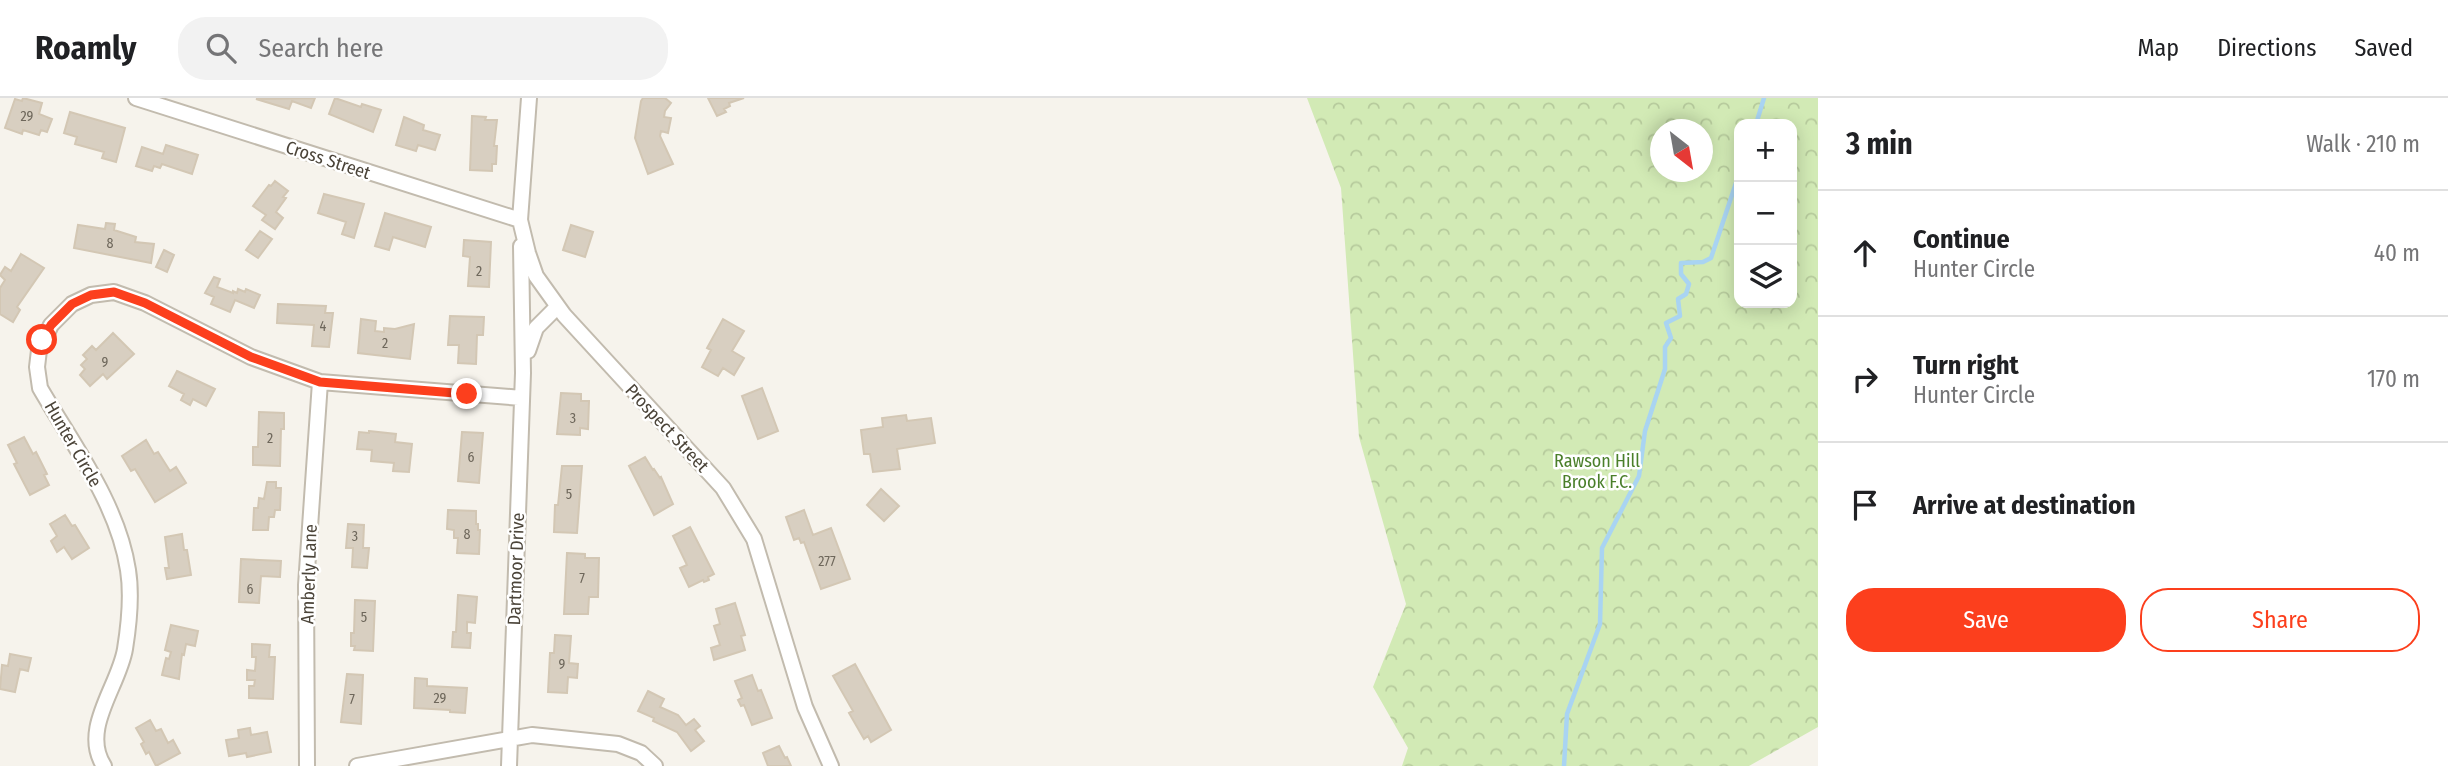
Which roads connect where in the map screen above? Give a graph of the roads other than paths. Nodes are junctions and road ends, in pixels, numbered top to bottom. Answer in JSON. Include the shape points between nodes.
{"nodes":[{"id":1,"x":136,"y":98,"type":"edge"},
{"id":2,"x":529,"y":98,"type":"edge"},
{"id":3,"x":520,"y":220,"type":"junction"},
{"id":4,"x":541,"y":285,"type":"junction"},
{"id":5,"x":556,"y":307,"type":"junction"},
{"id":6,"x":522,"y":309,"type":"junction"},
{"id":7,"x":523,"y":373,"type":"junction"},
{"id":8,"x":320,"y":382,"type":"junction"},
{"id":9,"x":522,"y":398,"type":"junction"},
{"id":10,"x":510,"y":738,"type":"junction"},
{"id":11,"x":104,"y":766,"type":"edge"},
{"id":12,"x":307,"y":766,"type":"edge"},
{"id":13,"x":356,"y":766,"type":"edge"},
{"id":14,"x":509,"y":766,"type":"edge"},
{"id":15,"x":655,"y":766,"type":"edge"},
{"id":16,"x":831,"y":766,"type":"edge"}],
"edges":[{"from":1,"to":3,"type":"street","name":"Cross Street"},
{"from":2,"to":3,"type":"street","name":"Prospect Street"},
{"from":3,"to":4,"type":"street","name":"Prospect Street"},
{"from":3,"to":6,"type":"street","name":"Dartmoor Drive"},
{"from":4,"to":5,"type":"street","name":"Prospect Street"},
{"from":4,"to":6,"type":"street"},
{"from":5,"to":7,"type":"street","name":"Dartmoor Drive","via":[[532,334]]},
{"from":5,"to":16,"type":"street","name":"Prospect Street","via":[[723,488],[740,514],[754,539],[806,707]]},
{"from":6,"to":7,"type":"street","name":"Dartmoor Drive"},
{"from":7,"to":9,"type":"street","name":"Dartmoor Drive"},
{"from":8,"to":9,"type":"street","name":"Hunter Circle"},
{"from":8,"to":11,"type":"street","name":"Hunter Circle","via":[[251,357],[114,292],[72,304],[43,337],[37,367],[40,388],[105,500],[128,569],[125,652],[101,715],[97,740]]},
{"from":8,"to":12,"type":"street","name":"Amberly Lane","via":[[306,585]]},
{"from":9,"to":10,"type":"street","name":"Dartmoor Drive"},
{"from":10,"to":13,"type":"street"},
{"from":10,"to":14,"type":"street","name":"Dartmoor Drive"},
{"from":10,"to":15,"type":"street","via":[[532,735],[618,744],[641,753]]}]}
